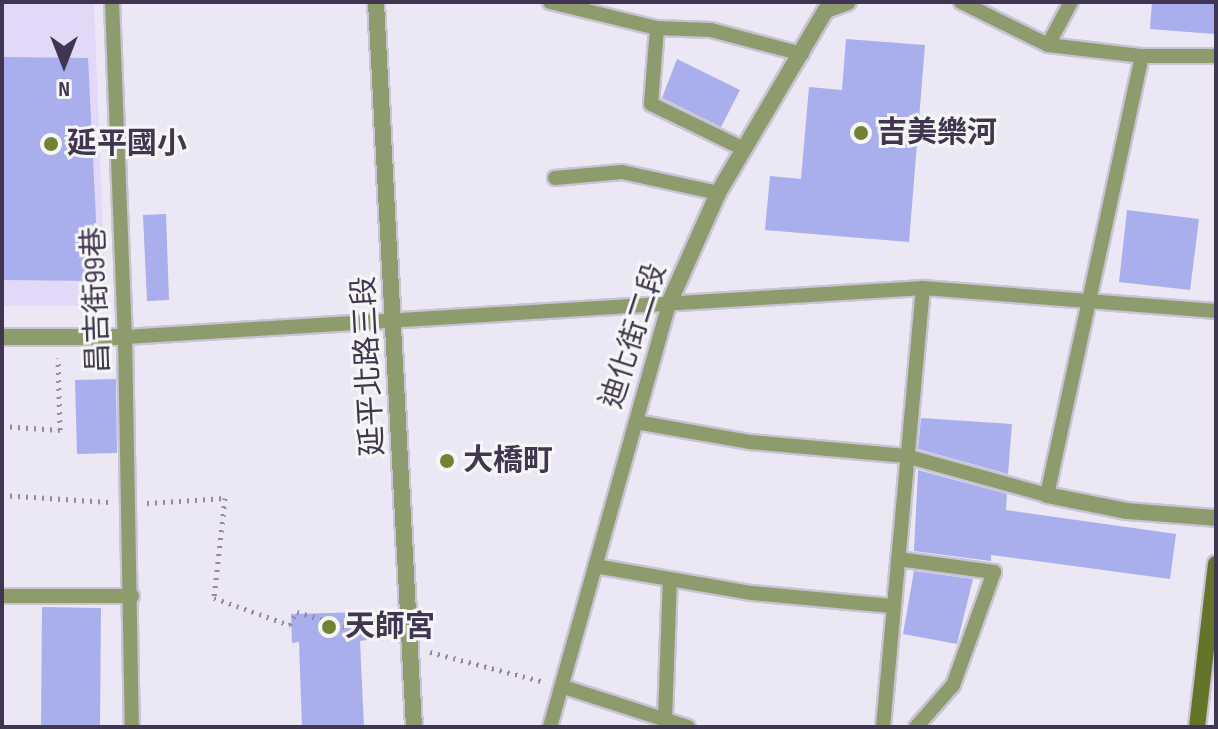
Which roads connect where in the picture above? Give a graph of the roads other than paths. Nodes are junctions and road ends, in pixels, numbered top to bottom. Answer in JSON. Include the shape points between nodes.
{"nodes":[{"id":1,"x":112,"y":2,"type":"edge"},
{"id":2,"x":376,"y":2,"type":"edge"},
{"id":3,"x":550,"y":2,"type":"edge"},
{"id":4,"x":848,"y":2,"type":"edge"},
{"id":5,"x":961,"y":2,"type":"edge"},
{"id":6,"x":1071,"y":2,"type":"edge"},
{"id":7,"x":657,"y":28,"type":"junction"},
{"id":8,"x":1048,"y":45,"type":"junction"},
{"id":9,"x":802,"y":54,"type":"junction"},
{"id":10,"x":1142,"y":56,"type":"junction"},
{"id":11,"x":1216,"y":56,"type":"edge"},
{"id":12,"x":744,"y":149,"type":"junction"},
{"id":13,"x":555,"y":178,"type":"dead end"},
{"id":14,"x":718,"y":193,"type":"junction"},
{"id":15,"x":923,"y":288,"type":"junction"},
{"id":16,"x":670,"y":301,"type":"junction"},
{"id":17,"x":1085,"y":304,"type":"junction"},
{"id":18,"x":1216,"y":311,"type":"edge"},
{"id":19,"x":395,"y":319,"type":"junction"},
{"id":20,"x":2,"y":337,"type":"edge"},
{"id":21,"x":125,"y":337,"type":"junction"},
{"id":22,"x":636,"y":422,"type":"junction"},
{"id":23,"x":906,"y":456,"type":"junction"},
{"id":24,"x":1047,"y":495,"type":"junction"},
{"id":25,"x":1216,"y":518,"type":"edge"},
{"id":26,"x":898,"y":559,"type":"junction"},
{"id":27,"x":1216,"y":564,"type":"edge"},
{"id":28,"x":595,"y":566,"type":"junction"},
{"id":29,"x":670,"y":579,"type":"junction"},
{"id":30,"x":2,"y":596,"type":"edge"},
{"id":31,"x":132,"y":596,"type":"junction"},
{"id":32,"x":891,"y":606,"type":"junction"},
{"id":33,"x":564,"y":687,"type":"junction"},
{"id":34,"x":665,"y":719,"type":"junction"},
{"id":35,"x":132,"y":727,"type":"edge"},
{"id":36,"x":414,"y":727,"type":"edge"},
{"id":37,"x":550,"y":727,"type":"edge"},
{"id":38,"x":688,"y":727,"type":"edge"},
{"id":39,"x":883,"y":727,"type":"edge"},
{"id":40,"x":916,"y":727,"type":"edge"},
{"id":41,"x":1197,"y":727,"type":"edge"}],
"edges":[{"from":1,"to":21,"type":"lane","name":"昌吉街99巷"},
{"from":2,"to":19,"type":"street","name":"延平北路三段"},
{"from":3,"to":7,"type":"lane"},
{"from":4,"to":9,"type":"street","name":"迪化街二段","via":[[826,10]]},
{"from":5,"to":8,"type":"lane"},
{"from":6,"to":8,"type":"lane"},
{"from":7,"to":9,"type":"lane","via":[[711,30]]},
{"from":7,"to":12,"type":"lane","via":[[651,104]]},
{"from":8,"to":10,"type":"lane"},
{"from":9,"to":12,"type":"street","name":"迪化街二段"},
{"from":10,"to":11,"type":"lane"},
{"from":10,"to":17,"type":"lane"},
{"from":12,"to":14,"type":"street","name":"迪化街二段"},
{"from":13,"to":14,"type":"lane","via":[[622,172]]},
{"from":14,"to":16,"type":"street","name":"迪化街二段"},
{"from":15,"to":16,"type":"lane"},
{"from":15,"to":17,"type":"lane"},
{"from":15,"to":23,"type":"lane"},
{"from":16,"to":19,"type":"lane"},
{"from":16,"to":22,"type":"lane","name":"迪化街二段"},
{"from":17,"to":18,"type":"lane"},
{"from":17,"to":24,"type":"lane"},
{"from":19,"to":21,"type":"lane"},
{"from":19,"to":36,"type":"street","name":"延平北路三段"},
{"from":20,"to":21,"type":"street"},
{"from":21,"to":31,"type":"lane","name":"昌吉街99巷"},
{"from":22,"to":23,"type":"lane","via":[[750,442]]},
{"from":22,"to":28,"type":"lane","name":"迪化街二段"},
{"from":23,"to":24,"type":"lane"},
{"from":23,"to":26,"type":"lane"},
{"from":24,"to":25,"type":"street","via":[[1127,511]]},
{"from":26,"to":32,"type":"lane"},
{"from":26,"to":40,"type":"lane","via":[[994,572],[953,685]]},
{"from":27,"to":41,"type":"main road"},
{"from":28,"to":29,"type":"lane"},
{"from":28,"to":33,"type":"lane","name":"迪化街二段"},
{"from":29,"to":32,"type":"lane"},
{"from":29,"to":34,"type":"lane"},
{"from":30,"to":31,"type":"lane"},
{"from":31,"to":35,"type":"lane","name":"昌吉街99巷"},
{"from":32,"to":39,"type":"lane"},
{"from":33,"to":34,"type":"lane"},
{"from":33,"to":37,"type":"lane","name":"迪化街二段"},
{"from":34,"to":38,"type":"lane"}]}
